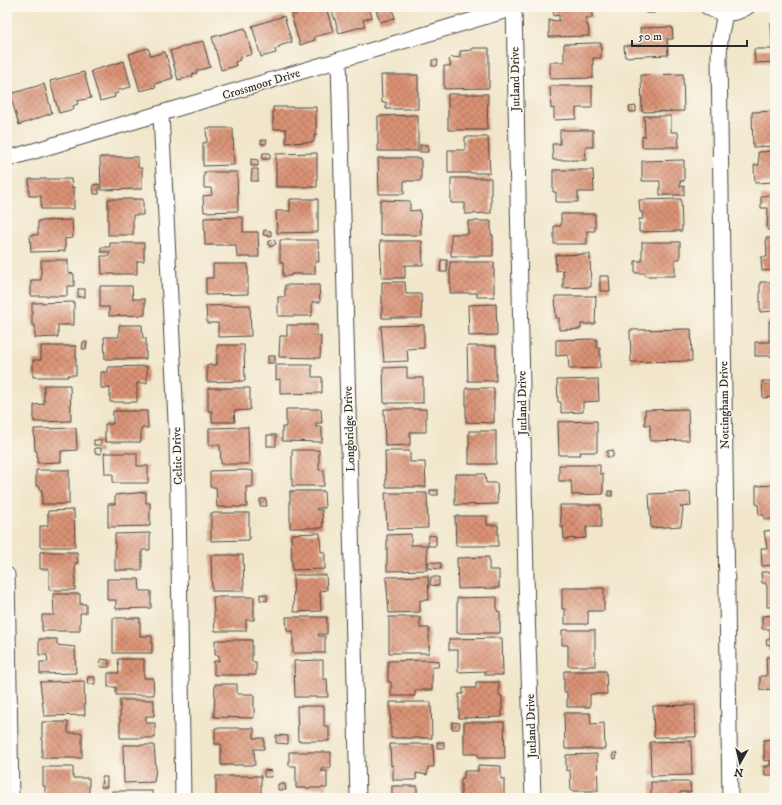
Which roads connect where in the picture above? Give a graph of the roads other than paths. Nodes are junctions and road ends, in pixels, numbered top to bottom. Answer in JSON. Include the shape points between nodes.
{"nodes":[{"id":1,"x":514,"y":7,"type":"edge"},
{"id":2,"x":708,"y":7,"type":"edge"},
{"id":3,"x":747,"y":7,"type":"edge"},
{"id":4,"x":725,"y":14,"type":"junction"},
{"id":5,"x":339,"y":60,"type":"junction"},
{"id":6,"x":161,"y":114,"type":"junction"},
{"id":7,"x":7,"y":159,"type":"edge"},
{"id":8,"x":7,"y":575,"type":"edge"},
{"id":9,"x":10,"y":798,"type":"edge"},
{"id":10,"x":183,"y":798,"type":"edge"},
{"id":11,"x":358,"y":798,"type":"edge"},
{"id":12,"x":533,"y":798,"type":"edge"},
{"id":13,"x":730,"y":798,"type":"edge"}],
"edges":[{"from":1,"to":5,"type":"street","name":"Crossmoor Drive"},
{"from":1,"to":12,"type":"street","name":"Jutland Drive","via":[[525,570]]},
{"from":2,"to":4,"type":"street"},
{"from":3,"to":4,"type":"street"},
{"from":4,"to":13,"type":"street","name":"Nottingham Drive","via":[[719,57]]},
{"from":5,"to":6,"type":"street","name":"Crossmoor Drive"},
{"from":5,"to":11,"type":"street","name":"Longbridge Drive"},
{"from":6,"to":7,"type":"street","name":"Crossmoor Drive"},
{"from":6,"to":10,"type":"street","name":"Celtic Drive","via":[[177,442]]},
{"from":8,"to":9,"type":"street"}]}
